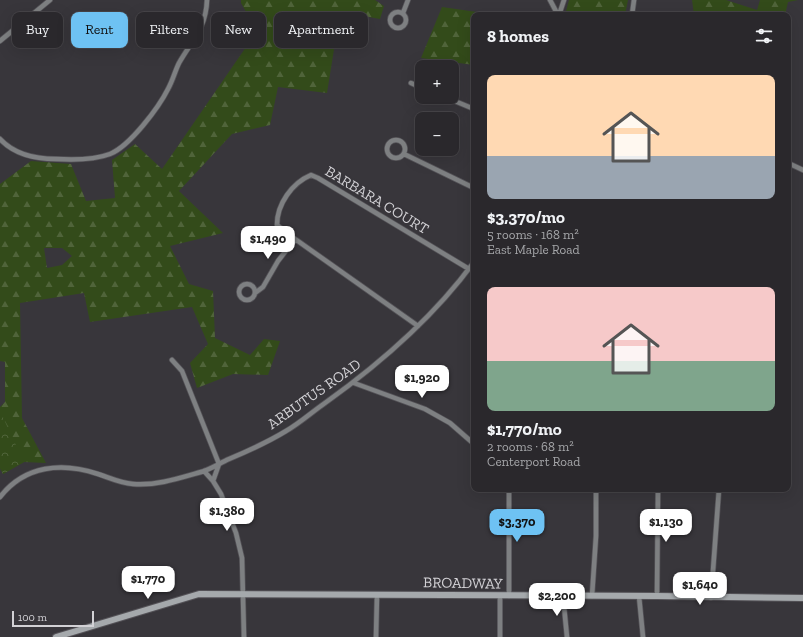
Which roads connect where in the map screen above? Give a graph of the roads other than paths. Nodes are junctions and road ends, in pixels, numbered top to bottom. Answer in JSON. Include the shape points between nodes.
{"nodes":[{"id":1,"x":50,"y":0,"type":"edge"},
{"id":2,"x":207,"y":0,"type":"edge"},
{"id":3,"x":408,"y":0,"type":"edge"},
{"id":4,"x":550,"y":0,"type":"edge"},
{"id":5,"x":564,"y":0,"type":"edge"},
{"id":6,"x":634,"y":0,"type":"edge"},
{"id":7,"x":402,"y":12,"type":"dead end"},
{"id":8,"x":556,"y":12,"type":"edge"},
{"id":9,"x":559,"y":12,"type":"edge"},
{"id":10,"x":632,"y":12,"type":"edge"},
{"id":11,"x":0,"y":40,"type":"edge"},
{"id":12,"x":411,"y":83,"type":"dead end"},
{"id":13,"x":415,"y":85,"type":"edge"},
{"id":14,"x":459,"y":103,"type":"edge"},
{"id":15,"x":471,"y":108,"type":"edge"},
{"id":16,"x":0,"y":139,"type":"edge"},
{"id":17,"x":404,"y":154,"type":"junction"},
{"id":18,"x":791,"y":164,"type":"edge"},
{"id":19,"x":803,"y":170,"type":"edge"},
{"id":20,"x":471,"y":187,"type":"edge"},
{"id":21,"x":294,"y":240,"type":"junction"},
{"id":22,"x":471,"y":266,"type":"edge"},
{"id":23,"x":469,"y":269,"type":"junction"},
{"id":24,"x":255,"y":293,"type":"dead end"},
{"id":25,"x":418,"y":326,"type":"junction"},
{"id":26,"x":172,"y":360,"type":"dead end"},
{"id":27,"x":354,"y":383,"type":"junction"},
{"id":28,"x":471,"y":441,"type":"edge"},
{"id":29,"x":219,"y":464,"type":"junction"},
{"id":30,"x":204,"y":471,"type":"junction"},
{"id":31,"x":213,"y":481,"type":"junction"},
{"id":32,"x":509,"y":492,"type":"edge"},
{"id":33,"x":596,"y":492,"type":"edge"},
{"id":34,"x":658,"y":492,"type":"edge"},
{"id":35,"x":719,"y":492,"type":"edge"},
{"id":36,"x":0,"y":497,"type":"edge"},
{"id":37,"x":244,"y":594,"type":"junction"},
{"id":38,"x":377,"y":595,"type":"junction"},
{"id":39,"x":500,"y":596,"type":"junction"},
{"id":40,"x":509,"y":596,"type":"junction"},
{"id":41,"x":563,"y":596,"type":"junction"},
{"id":42,"x":592,"y":596,"type":"junction"},
{"id":43,"x":639,"y":596,"type":"junction"},
{"id":44,"x":657,"y":596,"type":"junction"},
{"id":45,"x":711,"y":598,"type":"junction"},
{"id":46,"x":803,"y":598,"type":"edge"},
{"id":47,"x":56,"y":637,"type":"edge"},
{"id":48,"x":244,"y":637,"type":"edge"},
{"id":49,"x":376,"y":637,"type":"edge"},
{"id":50,"x":500,"y":637,"type":"edge"},
{"id":51,"x":567,"y":637,"type":"edge"},
{"id":52,"x":643,"y":637,"type":"edge"}],
"edges":[{"from":1,"to":11,"type":"street"},
{"from":2,"to":16,"type":"street","via":[[200,30],[178,64],[161,102],[118,150],[98,157],[64,160],[33,158],[22,154]]},
{"from":3,"to":7,"type":"street"},
{"from":4,"to":8,"type":"street"},
{"from":5,"to":9,"type":"street"},
{"from":6,"to":10,"type":"street"},
{"from":12,"to":13,"type":"street"},
{"from":14,"to":15,"type":"street"},
{"from":17,"to":17,"type":"street","via":[[404,145],[400,141],[394,140],[387,145],[388,154],[393,158],[399,158]]},
{"from":17,"to":20,"type":"street"},
{"from":18,"to":19,"type":"street"},
{"from":21,"to":23,"type":"street","name":"BARBARA COURT","via":[[277,225],[277,218],[290,191],[311,175]]},
{"from":21,"to":24,"type":"street","via":[[271,271],[263,287]]},
{"from":21,"to":25,"type":"street","name":"BARBARA COURT"},
{"from":22,"to":23,"type":"street","name":"ARBUTUS ROAD"},
{"from":23,"to":25,"type":"street","name":"ARBUTUS ROAD"},
{"from":25,"to":27,"type":"street","name":"ARBUTUS ROAD","via":[[390,354]]},
{"from":26,"to":29,"type":"street","via":[[182,371]]},
{"from":27,"to":28,"type":"street","via":[[424,409],[450,423]]},
{"from":27,"to":29,"type":"street","name":"ARBUTUS ROAD","via":[[287,431]]},
{"from":29,"to":30,"type":"street","name":"ARBUTUS ROAD"},
{"from":29,"to":31,"type":"street"},
{"from":30,"to":31,"type":"street"},
{"from":30,"to":36,"type":"street","name":"ARBUTUS ROAD","via":[[161,482],[134,484],[59,466],[39,470],[19,479]]},
{"from":31,"to":37,"type":"street","via":[[229,511],[236,533],[242,558]]},
{"from":32,"to":40,"type":"street"},
{"from":33,"to":42,"type":"street"},
{"from":34,"to":44,"type":"street"},
{"from":35,"to":45,"type":"street"},
{"from":37,"to":38,"type":"main road","name":"BROADWAY"},
{"from":37,"to":47,"type":"main road","name":"BROADWAY","via":[[198,594]]},
{"from":37,"to":48,"type":"street"},
{"from":38,"to":39,"type":"main road","name":"BROADWAY"},
{"from":38,"to":49,"type":"street"},
{"from":39,"to":40,"type":"main road","name":"BROADWAY"},
{"from":39,"to":50,"type":"street"},
{"from":40,"to":41,"type":"main road","name":"BROADWAY"},
{"from":41,"to":42,"type":"main road","name":"BROADWAY"},
{"from":41,"to":51,"type":"street"},
{"from":42,"to":43,"type":"main road","name":"BROADWAY"},
{"from":43,"to":44,"type":"main road","name":"BROADWAY"},
{"from":43,"to":52,"type":"street"},
{"from":44,"to":45,"type":"main road","name":"BROADWAY"},
{"from":45,"to":46,"type":"main road","name":"BROADWAY"}]}
